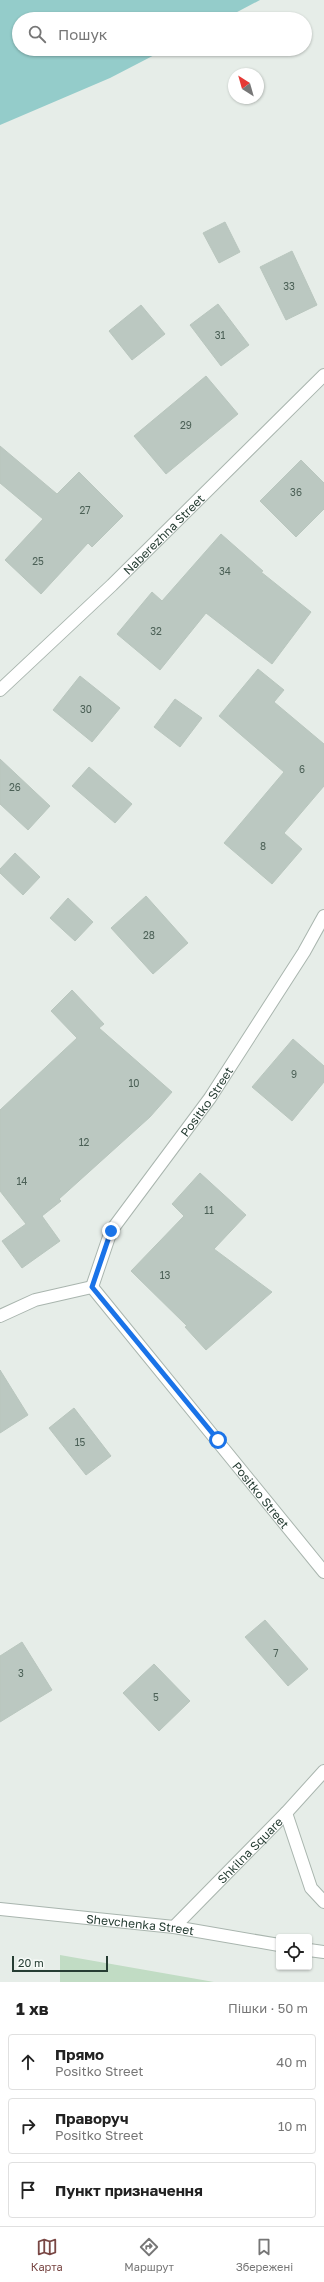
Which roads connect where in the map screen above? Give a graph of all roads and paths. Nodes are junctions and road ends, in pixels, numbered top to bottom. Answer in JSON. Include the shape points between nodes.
{"nodes":[{"id":1,"x":324,"y":375,"type":"edge"},
{"id":2,"x":0,"y":690,"type":"edge"},
{"id":3,"x":324,"y":916,"type":"edge"},
{"id":4,"x":92,"y":1287,"type":"junction"},
{"id":5,"x":0,"y":1316,"type":"edge"},
{"id":6,"x":324,"y":1572,"type":"edge"},
{"id":7,"x":324,"y":1771,"type":"edge"},
{"id":8,"x":286,"y":1814,"type":"junction"},
{"id":9,"x":324,"y":1902,"type":"edge"},
{"id":10,"x":0,"y":1909,"type":"edge"},
{"id":11,"x":174,"y":1927,"type":"junction"},
{"id":12,"x":276,"y":1944,"type":"edge"},
{"id":13,"x":312,"y":1950,"type":"edge"},
{"id":14,"x":324,"y":1952,"type":"edge"}],
"edges":[{"from":1,"to":2,"type":"street","name":"Naberezhna Street","via":[[112,585]]},
{"from":3,"to":4,"type":"street","name":"Positko Street","via":[[304,952],[210,1098],[111,1231]]},
{"from":4,"to":5,"type":"street","via":[[35,1300]]},
{"from":4,"to":6,"type":"street","name":"Positko Street"},
{"from":7,"to":8,"type":"street","name":"Shkilna Square"},
{"from":8,"to":9,"type":"street","via":[[311,1888]]},
{"from":8,"to":11,"type":"street","name":"Shkilna Square"},
{"from":10,"to":11,"type":"street","name":"Shevchenka Street"},
{"from":11,"to":12,"type":"street","name":"Shevchenka Street"},
{"from":13,"to":14,"type":"street"}]}
